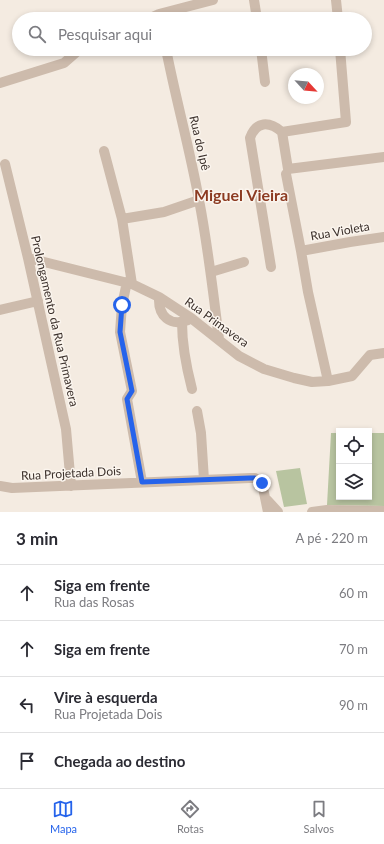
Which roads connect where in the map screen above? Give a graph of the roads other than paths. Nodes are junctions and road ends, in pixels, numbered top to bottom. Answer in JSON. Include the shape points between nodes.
{"nodes":[{"id":1,"x":213,"y":0,"type":"edge"},
{"id":2,"x":254,"y":0,"type":"edge"},
{"id":3,"x":336,"y":0,"type":"edge"},
{"id":4,"x":173,"y":12,"type":"edge"},
{"id":5,"x":256,"y":12,"type":"edge"},
{"id":6,"x":337,"y":12,"type":"edge"},
{"id":7,"x":72,"y":56,"type":"edge"},
{"id":8,"x":167,"y":56,"type":"edge"},
{"id":9,"x":262,"y":56,"type":"edge"},
{"id":10,"x":341,"y":56,"type":"edge"},
{"id":11,"x":266,"y":82,"type":"dead end"},
{"id":12,"x":0,"y":83,"type":"edge"},
{"id":13,"x":282,"y":132,"type":"junction"},
{"id":14,"x":104,"y":151,"type":"dead end"},
{"id":15,"x":384,"y":158,"type":"edge"},
{"id":16,"x":5,"y":164,"type":"dead end"},
{"id":17,"x":286,"y":174,"type":"dead end"},
{"id":18,"x":199,"y":200,"type":"junction"},
{"id":19,"x":122,"y":219,"type":"junction"},
{"id":20,"x":384,"y":237,"type":"edge"},
{"id":21,"x":301,"y":251,"type":"junction"},
{"id":22,"x":28,"y":258,"type":"junction"},
{"id":23,"x":244,"y":262,"type":"dead end"},
{"id":24,"x":272,"y":267,"type":"dead end"},
{"id":25,"x":210,"y":272,"type":"junction"},
{"id":26,"x":129,"y":283,"type":"junction"},
{"id":27,"x":38,"y":301,"type":"junction"},
{"id":28,"x":0,"y":310,"type":"edge"},
{"id":29,"x":186,"y":320,"type":"junction"},
{"id":30,"x":219,"y":339,"type":"junction"},
{"id":31,"x":384,"y":353,"type":"edge"},
{"id":32,"x":328,"y":381,"type":"junction"},
{"id":33,"x":192,"y":389,"type":"dead end"},
{"id":34,"x":197,"y":411,"type":"dead end"},
{"id":35,"x":204,"y":480,"type":"junction"},
{"id":36,"x":142,"y":482,"type":"junction"},
{"id":37,"x":0,"y":486,"type":"edge"},
{"id":38,"x":71,"y":486,"type":"junction"},
{"id":39,"x":265,"y":498,"type":"junction"},
{"id":40,"x":384,"y":511,"type":"edge"},
{"id":41,"x":268,"y":512,"type":"edge"},
{"id":42,"x":278,"y":512,"type":"edge"},
{"id":43,"x":312,"y":512,"type":"edge"}],
"edges":[{"from":1,"to":4,"type":"street"},
{"from":2,"to":5,"type":"street"},
{"from":3,"to":6,"type":"street"},
{"from":7,"to":12,"type":"street","via":[[64,63]]},
{"from":8,"to":18,"type":"street","name":"Rua do Ipê"},
{"from":9,"to":11,"type":"street"},
{"from":10,"to":13,"type":"street","via":[[346,122]]},
{"from":13,"to":15,"type":"street","via":[[288,169]]},
{"from":13,"to":24,"type":"street","via":[[277,127],[266,124],[255,128],[250,138]]},
{"from":14,"to":19,"type":"street"},
{"from":16,"to":22,"type":"street","name":"Prolongamento da Rua Primavera"},
{"from":17,"to":21,"type":"street"},
{"from":18,"to":19,"type":"street","via":[[164,212]]},
{"from":18,"to":25,"type":"street","name":"Rua do Ipê"},
{"from":19,"to":26,"type":"street"},
{"from":20,"to":21,"type":"street","name":"Rua Violeta"},
{"from":21,"to":32,"type":"street"},
{"from":22,"to":26,"type":"street","name":"Rua Primavera"},
{"from":22,"to":27,"type":"street","name":"Prolongamento da Rua Primavera"},
{"from":23,"to":25,"type":"street"},
{"from":25,"to":30,"type":"street","name":"Rua do Ipê"},
{"from":26,"to":29,"type":"street","name":"Rua Primavera","via":[[159,298]]},
{"from":26,"to":36,"type":"street","via":[[122,305],[120,332],[132,391],[127,399]]},
{"from":27,"to":28,"type":"street"},
{"from":27,"to":38,"type":"street","name":"Prolongamento da Rua Primavera","via":[[66,429]]},
{"from":29,"to":30,"type":"street","name":"Rua Primavera"},
{"from":29,"to":33,"type":"street","via":[[182,340],[184,361]]},
{"from":30,"to":32,"type":"street","name":"Rua Primavera","via":[[239,356],[264,369],[312,382]]},
{"from":31,"to":32,"type":"street","name":"Rua Primavera","via":[[370,355],[352,376]]},
{"from":34,"to":35,"type":"street"},
{"from":35,"to":36,"type":"street","name":"Rua Projetada Dois"},
{"from":35,"to":39,"type":"street","name":"Rua Projetada Dois","via":[[255,478],[262,483]]},
{"from":36,"to":38,"type":"street","name":"Rua Projetada Dois"},
{"from":37,"to":38,"type":"street","name":"Rua Projetada Dois"},
{"from":39,"to":41,"type":"street"},
{"from":39,"to":42,"type":"street"},
{"from":40,"to":43,"type":"street"}]}
